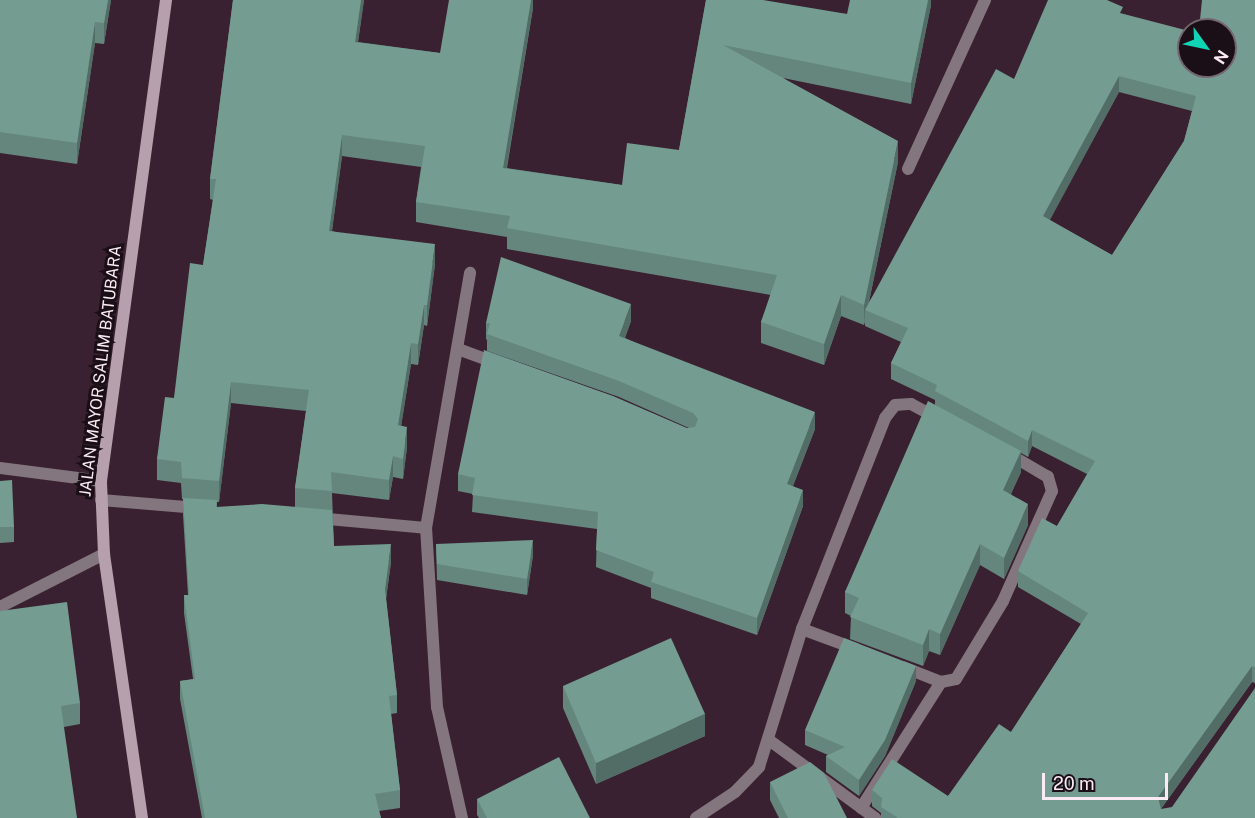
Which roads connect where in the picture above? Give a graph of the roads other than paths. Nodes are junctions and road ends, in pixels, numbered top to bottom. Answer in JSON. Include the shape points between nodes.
{"nodes":[{"id":1,"x":166,"y":0,"type":"edge"},
{"id":2,"x":985,"y":0,"type":"edge"},
{"id":3,"x":908,"y":169,"type":"dead end"},
{"id":4,"x":470,"y":273,"type":"dead end"},
{"id":5,"x":458,"y":349,"type":"junction"},
{"id":6,"x":514,"y":369,"type":"edge"},
{"id":7,"x":953,"y":426,"type":"edge"},
{"id":8,"x":995,"y":447,"type":"edge"},
{"id":9,"x":0,"y":468,"type":"edge"},
{"id":10,"x":101,"y":481,"type":"junction"},
{"id":11,"x":101,"y":500,"type":"junction"},
{"id":12,"x":217,"y":510,"type":"edge"},
{"id":13,"x":298,"y":517,"type":"edge"},
{"id":14,"x":426,"y":528,"type":"junction"},
{"id":15,"x":104,"y":554,"type":"junction"},
{"id":16,"x":0,"y":607,"type":"edge"},
{"id":17,"x":802,"y":629,"type":"junction"},
{"id":18,"x":866,"y":653,"type":"edge"},
{"id":19,"x":888,"y":662,"type":"edge"},
{"id":20,"x":941,"y":682,"type":"junction"},
{"id":21,"x":769,"y":740,"type":"junction"},
{"id":22,"x":861,"y":808,"type":"junction"},
{"id":23,"x":142,"y":818,"type":"edge"},
{"id":24,"x":462,"y":818,"type":"edge"},
{"id":25,"x":696,"y":818,"type":"edge"},
{"id":26,"x":875,"y":818,"type":"edge"}],
"edges":[{"from":1,"to":10,"type":"street","name":"JALAN MAYOR SALIM BATUBARA"},
{"from":2,"to":3,"type":"street"},
{"from":4,"to":5,"type":"street"},
{"from":5,"to":6,"type":"street"},
{"from":5,"to":14,"type":"street"},
{"from":7,"to":17,"type":"street","via":[[911,404],[895,405],[885,418]]},
{"from":8,"to":20,"type":"street","via":[[1048,477],[1052,491],[1003,601],[966,668],[956,679]]},
{"from":9,"to":10,"type":"street"},
{"from":10,"to":11,"type":"street","name":"JALAN MAYOR SALIM BATUBARA"},
{"from":11,"to":12,"type":"street"},
{"from":11,"to":15,"type":"street","name":"JALAN MAYOR SALIM BATUBARA"},
{"from":13,"to":14,"type":"street"},
{"from":14,"to":24,"type":"street","via":[[437,707]]},
{"from":15,"to":16,"type":"street"},
{"from":15,"to":23,"type":"street","name":"JALAN MAYOR SALIM BATUBARA"},
{"from":17,"to":18,"type":"street"},
{"from":17,"to":21,"type":"street"},
{"from":19,"to":20,"type":"street"},
{"from":20,"to":22,"type":"street"},
{"from":21,"to":22,"type":"street"},
{"from":21,"to":25,"type":"street","via":[[759,767],[735,792]]},
{"from":22,"to":26,"type":"street"}]}
